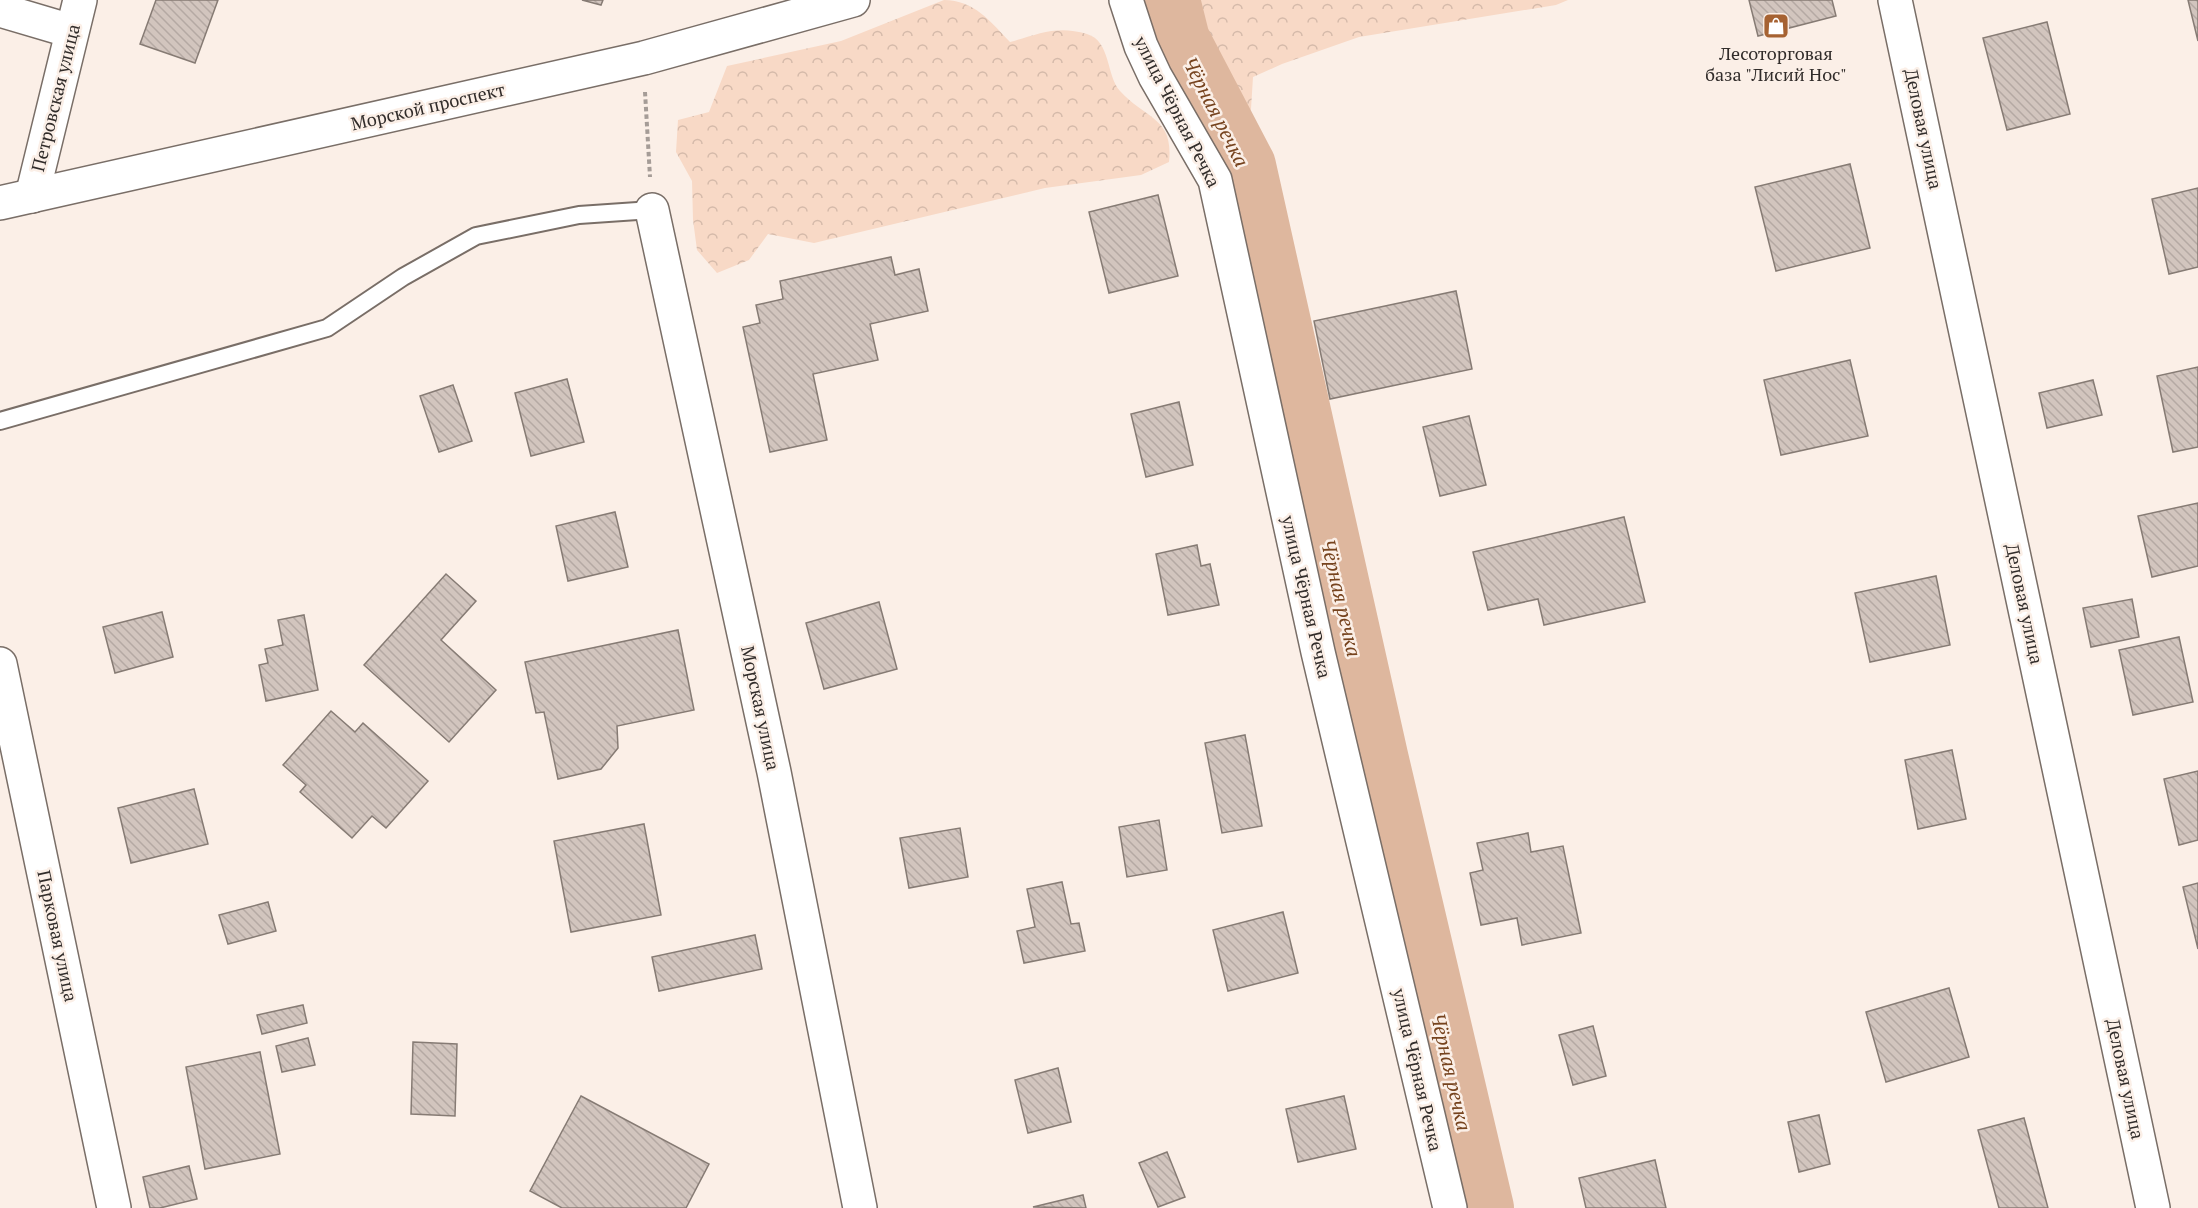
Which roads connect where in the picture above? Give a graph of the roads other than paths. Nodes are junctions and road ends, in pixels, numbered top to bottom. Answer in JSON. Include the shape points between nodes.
{"nodes":[{"id":1,"x":80,"y":0,"type":"edge"},
{"id":2,"x":853,"y":0,"type":"edge"},
{"id":3,"x":1126,"y":0,"type":"edge"},
{"id":4,"x":1895,"y":0,"type":"edge"},
{"id":5,"x":0,"y":10,"type":"edge"},
{"id":6,"x":71,"y":31,"type":"junction"},
{"id":7,"x":32,"y":196,"type":"junction"},
{"id":8,"x":0,"y":203,"type":"edge"},
{"id":9,"x":652,"y":210,"type":"joint"},
{"id":10,"x":0,"y":421,"type":"edge"},
{"id":11,"x":0,"y":664,"type":"edge"},
{"id":12,"x":114,"y":1208,"type":"edge"},
{"id":13,"x":860,"y":1208,"type":"edge"},
{"id":14,"x":1450,"y":1208,"type":"edge"},
{"id":15,"x":2153,"y":1208,"type":"edge"}],
"edges":[{"from":1,"to":6,"type":"street","name":"Петровская улица"},
{"from":2,"to":7,"type":"street","name":"Морской проспект","via":[[644,58]]},
{"from":3,"to":14,"type":"street","name":"улица Чёрная Речка","via":[[1155,76],[1215,180],[1318,652]]},
{"from":4,"to":15,"type":"street","name":"Деловая улица"},
{"from":5,"to":6,"type":"street"},
{"from":6,"to":7,"type":"street","name":"Петровская улица"},
{"from":7,"to":8,"type":"street","name":"Морской проспект"},
{"from":9,"to":10,"type":"lane","via":[[579,215],[476,237],[403,277],[327,328]]},
{"from":9,"to":13,"type":"street","name":"Морская улица","via":[[774,772]]},
{"from":11,"to":12,"type":"street","name":"Парковая улица"}]}
